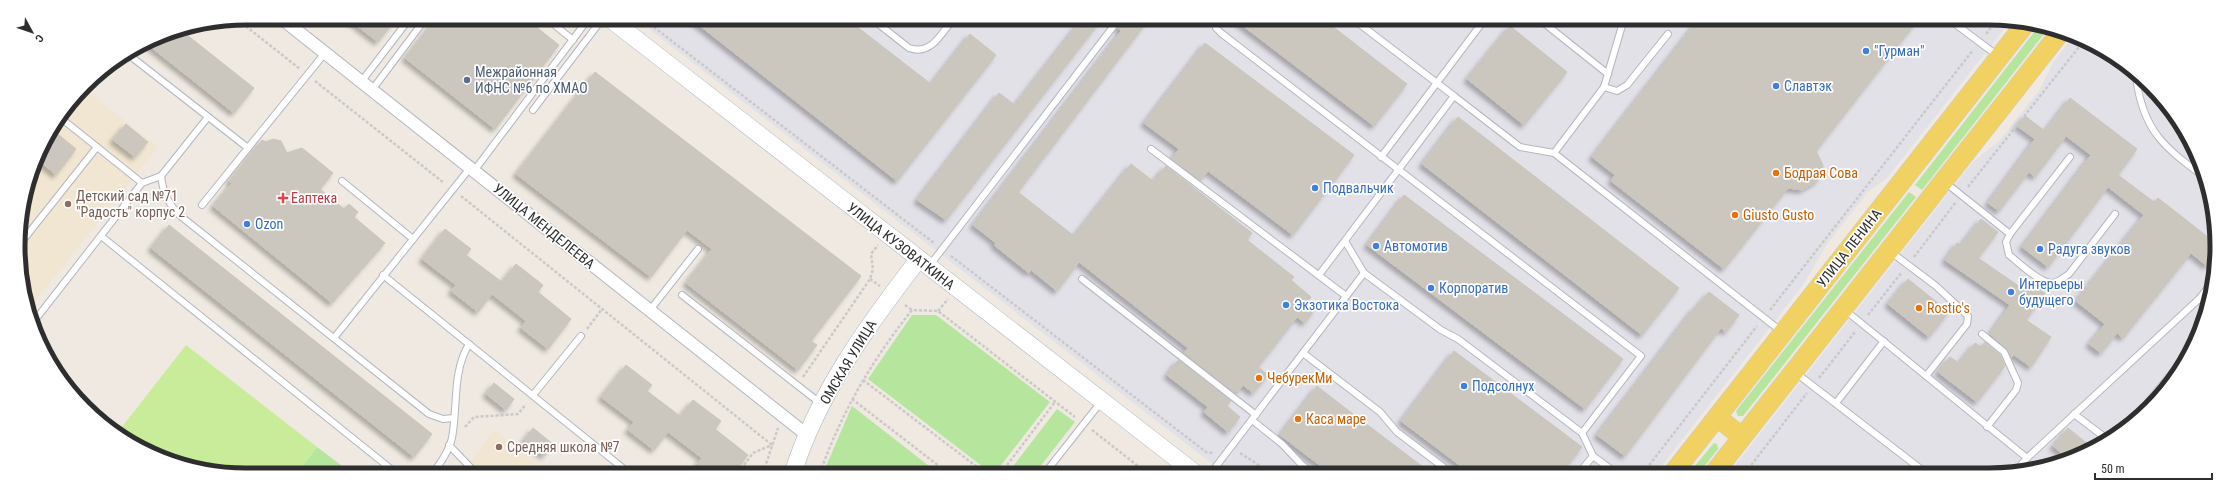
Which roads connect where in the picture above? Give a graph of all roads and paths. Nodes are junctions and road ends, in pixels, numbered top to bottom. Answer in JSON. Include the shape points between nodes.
{"nodes":[{"id":1,"x":244,"y":25,"type":"edge"},
{"id":2,"x":289,"y":25,"type":"edge"},
{"id":3,"x":405,"y":25,"type":"edge"},
{"id":4,"x":421,"y":25,"type":"edge"},
{"id":5,"x":555,"y":25,"type":"edge"},
{"id":6,"x":584,"y":25,"type":"edge"},
{"id":7,"x":598,"y":25,"type":"edge"},
{"id":8,"x":618,"y":25,"type":"edge"},
{"id":9,"x":651,"y":25,"type":"edge"},
{"id":10,"x":880,"y":25,"type":"edge"},
{"id":11,"x":948,"y":25,"type":"edge"},
{"id":12,"x":1114,"y":25,"type":"edge"},
{"id":13,"x":1216,"y":25,"type":"edge"},
{"id":14,"x":1361,"y":25,"type":"edge"},
{"id":15,"x":1480,"y":25,"type":"edge"},
{"id":16,"x":1547,"y":25,"type":"edge"},
{"id":17,"x":1623,"y":25,"type":"edge"},
{"id":18,"x":1957,"y":25,"type":"edge"},
{"id":19,"x":1992,"y":25,"type":"edge"},
{"id":20,"x":2022,"y":28,"type":"edge"},
{"id":21,"x":1668,"y":34,"type":"dead end"},
{"id":22,"x":2057,"y":36,"type":"edge"},
{"id":23,"x":573,"y":40,"type":"junction"},
{"id":24,"x":1979,"y":42,"type":"junction"},
{"id":25,"x":325,"y":54,"type":"junction"},
{"id":26,"x":132,"y":57,"type":"edge"},
{"id":27,"x":1999,"y":57,"type":"junction"},
{"id":28,"x":1608,"y":74,"type":"junction"},
{"id":29,"x":308,"y":75,"type":"junction"},
{"id":30,"x":361,"y":82,"type":"junction"},
{"id":31,"x":2137,"y":82,"type":"edge"},
{"id":32,"x":1437,"y":83,"type":"junction"},
{"id":33,"x":1604,"y":87,"type":"junction"},
{"id":34,"x":372,"y":90,"type":"junction"},
{"id":35,"x":1454,"y":96,"type":"junction"},
{"id":36,"x":533,"y":110,"type":"dead end"},
{"id":37,"x":208,"y":117,"type":"junction"},
{"id":38,"x":64,"y":121,"type":"edge"},
{"id":39,"x":98,"y":147,"type":"junction"},
{"id":40,"x":248,"y":148,"type":"junction"},
{"id":41,"x":1151,"y":149,"type":"dead end"},
{"id":42,"x":1554,"y":153,"type":"junction"},
{"id":43,"x":1381,"y":157,"type":"junction"},
{"id":44,"x":2070,"y":157,"type":"dead end"},
{"id":45,"x":472,"y":169,"type":"junction"},
{"id":46,"x":1398,"y":170,"type":"junction"},
{"id":47,"x":2197,"y":173,"type":"edge"},
{"id":48,"x":161,"y":176,"type":"junction"},
{"id":49,"x":1943,"y":180,"type":"junction"},
{"id":50,"x":342,"y":181,"type":"dead end"},
{"id":51,"x":142,"y":183,"type":"junction"},
{"id":52,"x":452,"y":190,"type":"junction"},
{"id":53,"x":202,"y":205,"type":"dead end"},
{"id":54,"x":2115,"y":214,"type":"dead end"},
{"id":55,"x":900,"y":217,"type":"junction"},
{"id":56,"x":2010,"y":234,"type":"junction"},
{"id":57,"x":886,"y":235,"type":"junction"},
{"id":58,"x":101,"y":236,"type":"junction"},
{"id":59,"x":25,"y":238,"type":"edge"},
{"id":60,"x":413,"y":239,"type":"junction"},
{"id":61,"x":1345,"y":241,"type":"junction"},
{"id":62,"x":698,"y":249,"type":"dead end"},
{"id":63,"x":1888,"y":249,"type":"junction"},
{"id":64,"x":942,"y":250,"type":"junction"},
{"id":65,"x":923,"y":264,"type":"junction"},
{"id":66,"x":1364,"y":272,"type":"junction"},
{"id":67,"x":384,"y":275,"type":"junction"},
{"id":68,"x":1319,"y":275,"type":"junction"},
{"id":69,"x":1082,"y":279,"type":"dead end"},
{"id":70,"x":2206,"y":290,"type":"edge"},
{"id":71,"x":682,"y":295,"type":"dead end"},
{"id":72,"x":1346,"y":296,"type":"junction"},
{"id":73,"x":2199,"y":299,"type":"junction"},
{"id":74,"x":2203,"y":302,"type":"edge"},
{"id":75,"x":1842,"y":308,"type":"junction"},
{"id":76,"x":602,"y":309,"type":"junction"},
{"id":77,"x":650,"y":310,"type":"junction"},
{"id":78,"x":37,"y":318,"type":"edge"},
{"id":79,"x":1764,"y":318,"type":"junction"},
{"id":80,"x":1783,"y":333,"type":"junction"},
{"id":81,"x":1982,"y":334,"type":"dead end"},
{"id":82,"x":581,"y":336,"type":"joint"},
{"id":83,"x":334,"y":338,"type":"junction"},
{"id":84,"x":1884,"y":341,"type":"junction"},
{"id":85,"x":469,"y":344,"type":"junction"},
{"id":86,"x":1303,"y":353,"type":"junction"},
{"id":87,"x":1794,"y":370,"type":"junction"},
{"id":88,"x":1926,"y":376,"type":"junction"},
{"id":89,"x":864,"y":380,"type":"junction"},
{"id":90,"x":798,"y":385,"type":"junction"},
{"id":91,"x":533,"y":395,"type":"junction"},
{"id":92,"x":852,"y":398,"type":"junction"},
{"id":93,"x":1102,"y":401,"type":"junction"},
{"id":94,"x":1056,"y":402,"type":"junction"},
{"id":95,"x":1836,"y":403,"type":"junction"},
{"id":96,"x":822,"y":404,"type":"junction"},
{"id":97,"x":2074,"y":414,"type":"junction"},
{"id":98,"x":782,"y":416,"type":"junction"},
{"id":99,"x":1716,"y":417,"type":"junction"},
{"id":100,"x":454,"y":418,"type":"junction"},
{"id":101,"x":1254,"y":418,"type":"junction"},
{"id":102,"x":1084,"y":424,"type":"junction"},
{"id":103,"x":1987,"y":427,"type":"junction"},
{"id":104,"x":1582,"y":433,"type":"junction"},
{"id":105,"x":807,"y":436,"type":"junction"},
{"id":106,"x":2102,"y":436,"type":"edge"},
{"id":107,"x":1742,"y":437,"type":"junction"},
{"id":108,"x":772,"y":444,"type":"junction"},
{"id":109,"x":449,"y":445,"type":"junction"},
{"id":110,"x":1231,"y":447,"type":"junction"},
{"id":111,"x":1593,"y":456,"type":"junction"},
{"id":112,"x":2027,"y":458,"type":"junction"},
{"id":113,"x":2020,"y":466,"type":"edge"},
{"id":114,"x":390,"y":468,"type":"edge"},
{"id":115,"x":437,"y":468,"type":"edge"},
{"id":116,"x":472,"y":468,"type":"edge"},
{"id":117,"x":624,"y":468,"type":"edge"},
{"id":118,"x":742,"y":468,"type":"edge"},
{"id":119,"x":765,"y":468,"type":"edge"},
{"id":120,"x":795,"y":468,"type":"edge"},
{"id":121,"x":822,"y":468,"type":"edge"},
{"id":122,"x":942,"y":468,"type":"edge"},
{"id":123,"x":978,"y":468,"type":"edge"},
{"id":124,"x":1005,"y":468,"type":"edge"},
{"id":125,"x":1049,"y":468,"type":"edge"},
{"id":126,"x":1141,"y":468,"type":"edge"},
{"id":127,"x":1189,"y":468,"type":"edge"},
{"id":128,"x":1215,"y":468,"type":"edge"},
{"id":129,"x":1263,"y":468,"type":"edge"},
{"id":130,"x":1306,"y":468,"type":"edge"},
{"id":131,"x":1444,"y":468,"type":"edge"},
{"id":132,"x":1584,"y":468,"type":"edge"},
{"id":133,"x":1609,"y":468,"type":"edge"},
{"id":134,"x":1648,"y":468,"type":"edge"},
{"id":135,"x":1677,"y":468,"type":"edge"},
{"id":136,"x":1718,"y":468,"type":"edge"},
{"id":137,"x":1920,"y":468,"type":"edge"}],
"edges":[{"from":1,"to":29,"type":"path"},
{"from":2,"to":25,"type":"street","name":"УЛИЦА МЕНДЕЛЕЕВА"},
{"from":3,"to":30,"type":"lane"},
{"from":4,"to":34,"type":"lane"},
{"from":5,"to":23,"type":"lane"},
{"from":6,"to":23,"type":"lane"},
{"from":7,"to":36,"type":"lane"},
{"from":8,"to":57,"type":"main road","name":"УЛИЦА КУЗОВАТКИНА"},
{"from":9,"to":55,"type":"path"},
{"from":10,"to":11,"type":"lane","via":[[909,48],[916,50],[931,47]]},
{"from":12,"to":64,"type":"lane"},
{"from":13,"to":43,"type":"lane","via":[[1221,33]]},
{"from":14,"to":32,"type":"lane"},
{"from":15,"to":32,"type":"lane"},
{"from":16,"to":28,"type":"lane"},
{"from":17,"to":28,"type":"lane"},
{"from":18,"to":24,"type":"lane"},
{"from":19,"to":24,"type":"path"},
{"from":20,"to":27,"type":"main road","name":"УЛИЦА ЛЕНИНА"},
{"from":21,"to":33,"type":"lane","via":[[1628,86],[1617,91]]},
{"from":22,"to":49,"type":"main road"},
{"from":23,"to":45,"type":"lane"},
{"from":24,"to":27,"type":"lane"},
{"from":24,"to":79,"type":"path"},
{"from":25,"to":29,"type":"lane"},
{"from":25,"to":30,"type":"street","name":"УЛИЦА МЕНДЕЛЕЕВА"},
{"from":26,"to":37,"type":"lane"},
{"from":27,"to":80,"type":"main road","name":"УЛИЦА ЛЕНИНА"},
{"from":28,"to":33,"type":"lane"},
{"from":29,"to":40,"type":"lane"},
{"from":29,"to":52,"type":"path"},
{"from":30,"to":34,"type":"street","name":"УЛИЦА МЕНДЕЛЕЕВА"},
{"from":31,"to":47,"type":"lane","via":[[2147,123],[2166,148]]},
{"from":32,"to":35,"type":"lane"},
{"from":32,"to":43,"type":"lane"},
{"from":33,"to":42,"type":"lane"},
{"from":34,"to":45,"type":"street","name":"УЛИЦА МЕНДЕЛЕЕВА"},
{"from":35,"to":42,"type":"lane","via":[[1520,147]]},
{"from":35,"to":46,"type":"lane"},
{"from":37,"to":40,"type":"lane"},
{"from":37,"to":48,"type":"lane"},
{"from":38,"to":39,"type":"lane"},
{"from":39,"to":51,"type":"lane"},
{"from":39,"to":59,"type":"lane"},
{"from":40,"to":53,"type":"lane"},
{"from":41,"to":68,"type":"lane"},
{"from":42,"to":79,"type":"lane"},
{"from":43,"to":46,"type":"lane"},
{"from":44,"to":56,"type":"lane"},
{"from":45,"to":52,"type":"lane"},
{"from":45,"to":77,"type":"street","name":"УЛИЦА МЕНДЕЛЕЕВА"},
{"from":46,"to":61,"type":"lane"},
{"from":46,"to":104,"type":"lane","via":[[1641,356]]},
{"from":48,"to":51,"type":"lane"},
{"from":48,"to":83,"type":"lane","via":[[162,190],[178,214]]},
{"from":49,"to":56,"type":"lane"},
{"from":49,"to":63,"type":"main road"},
{"from":50,"to":60,"type":"lane"},
{"from":51,"to":58,"type":"lane"},
{"from":52,"to":60,"type":"lane"},
{"from":52,"to":76,"type":"path"},
{"from":54,"to":56,"type":"lane","via":[[2069,274],[2052,283],[2044,282],[2009,255],[2006,242]]},
{"from":55,"to":57,"type":"path"},
{"from":55,"to":64,"type":"path"},
{"from":57,"to":65,"type":"main road","name":"УЛИЦА КУЗОВАТКИНА"},
{"from":57,"to":90,"type":"path","via":[[871,254],[873,269],[870,279]]},
{"from":58,"to":78,"type":"lane"},
{"from":58,"to":114,"type":"lane"},
{"from":60,"to":67,"type":"lane"},
{"from":61,"to":66,"type":"lane"},
{"from":61,"to":68,"type":"lane"},
{"from":62,"to":77,"type":"lane"},
{"from":63,"to":75,"type":"main road"},
{"from":63,"to":88,"type":"lane","via":[[1936,286],[1968,316],[1967,324]]},
{"from":64,"to":65,"type":"lane"},
{"from":64,"to":110,"type":"path","via":[[1206,452],[1217,454],[1226,443]]},
{"from":65,"to":93,"type":"main road","name":"УЛИЦА КУЗОВАТКИНА"},
{"from":65,"to":96,"type":"main road","name":"ОМСКАЯ УЛИЦА","via":[[868,327]]},
{"from":66,"to":72,"type":"lane"},
{"from":66,"to":104,"type":"lane"},
{"from":67,"to":83,"type":"lane"},
{"from":67,"to":85,"type":"lane"},
{"from":68,"to":72,"type":"lane"},
{"from":69,"to":101,"type":"lane"},
{"from":70,"to":73,"type":"lane"},
{"from":71,"to":90,"type":"lane"},
{"from":72,"to":86,"type":"lane"},
{"from":73,"to":74,"type":"lane"},
{"from":73,"to":97,"type":"lane"},
{"from":75,"to":84,"type":"lane"},
{"from":75,"to":87,"type":"main road"},
{"from":76,"to":82,"type":"path"},
{"from":76,"to":108,"type":"path"},
{"from":77,"to":98,"type":"street","name":"УЛИЦА МЕНДЕЛЕЕВА"},
{"from":79,"to":80,"type":"lane"},
{"from":79,"to":134,"type":"path"},
{"from":80,"to":99,"type":"main road","name":"УЛИЦА ЛЕНИНА"},
{"from":81,"to":103,"type":"lane","via":[[2004,352],[2018,383],[2016,390]]},
{"from":82,"to":91,"type":"lane"},
{"from":83,"to":100,"type":"lane","via":[[429,414],[443,419]]},
{"from":84,"to":88,"type":"lane"},
{"from":84,"to":95,"type":"lane"},
{"from":85,"to":91,"type":"lane"},
{"from":85,"to":100,"type":"lane","via":[[459,364]]},
{"from":86,"to":101,"type":"lane"},
{"from":86,"to":131,"type":"lane","via":[[1380,412],[1397,432]]},
{"from":87,"to":95,"type":"lane"},
{"from":87,"to":107,"type":"main road"},
{"from":88,"to":103,"type":"lane"},
{"from":89,"to":92,"type":"path"},
{"from":89,"to":94,"type":"path","via":[[912,310],[938,312]]},
{"from":89,"to":123,"type":"path"},
{"from":90,"to":96,"type":"lane"},
{"from":91,"to":109,"type":"path","via":[[518,414],[474,417]]},
{"from":91,"to":117,"type":"lane"},
{"from":92,"to":121,"type":"path","via":[[831,441]]},
{"from":92,"to":122,"type":"path"},
{"from":93,"to":102,"type":"lane"},
{"from":93,"to":127,"type":"main road","name":"УЛИЦА КУЗОВАТКИНА"},
{"from":94,"to":102,"type":"path"},
{"from":94,"to":124,"type":"path"},
{"from":95,"to":137,"type":"lane"},
{"from":96,"to":105,"type":"main road","name":"ОМСКАЯ УЛИЦА"},
{"from":97,"to":106,"type":"lane"},
{"from":97,"to":112,"type":"lane"},
{"from":98,"to":105,"type":"street","name":"УЛИЦА МЕНДЕЛЕЕВА"},
{"from":98,"to":108,"type":"path"},
{"from":99,"to":107,"type":"main road"},
{"from":99,"to":135,"type":"main road","name":"УЛИЦА ЛЕНИНА"},
{"from":100,"to":109,"type":"lane"},
{"from":101,"to":110,"type":"lane"},
{"from":101,"to":130,"type":"lane"},
{"from":102,"to":125,"type":"lane"},
{"from":102,"to":126,"type":"path"},
{"from":103,"to":112,"type":"lane"},
{"from":104,"to":111,"type":"lane"},
{"from":105,"to":120,"type":"main road","name":"ОМСКАЯ УЛИЦА"},
{"from":107,"to":136,"type":"main road"},
{"from":108,"to":118,"type":"path","via":[[753,453]]},
{"from":108,"to":119,"type":"path"},
{"from":109,"to":115,"type":"lane","via":[[448,452]]},
{"from":109,"to":116,"type":"lane"},
{"from":110,"to":128,"type":"lane"},
{"from":110,"to":129,"type":"path"},
{"from":111,"to":132,"type":"lane"},
{"from":111,"to":133,"type":"lane"},
{"from":112,"to":113,"type":"lane"}]}
